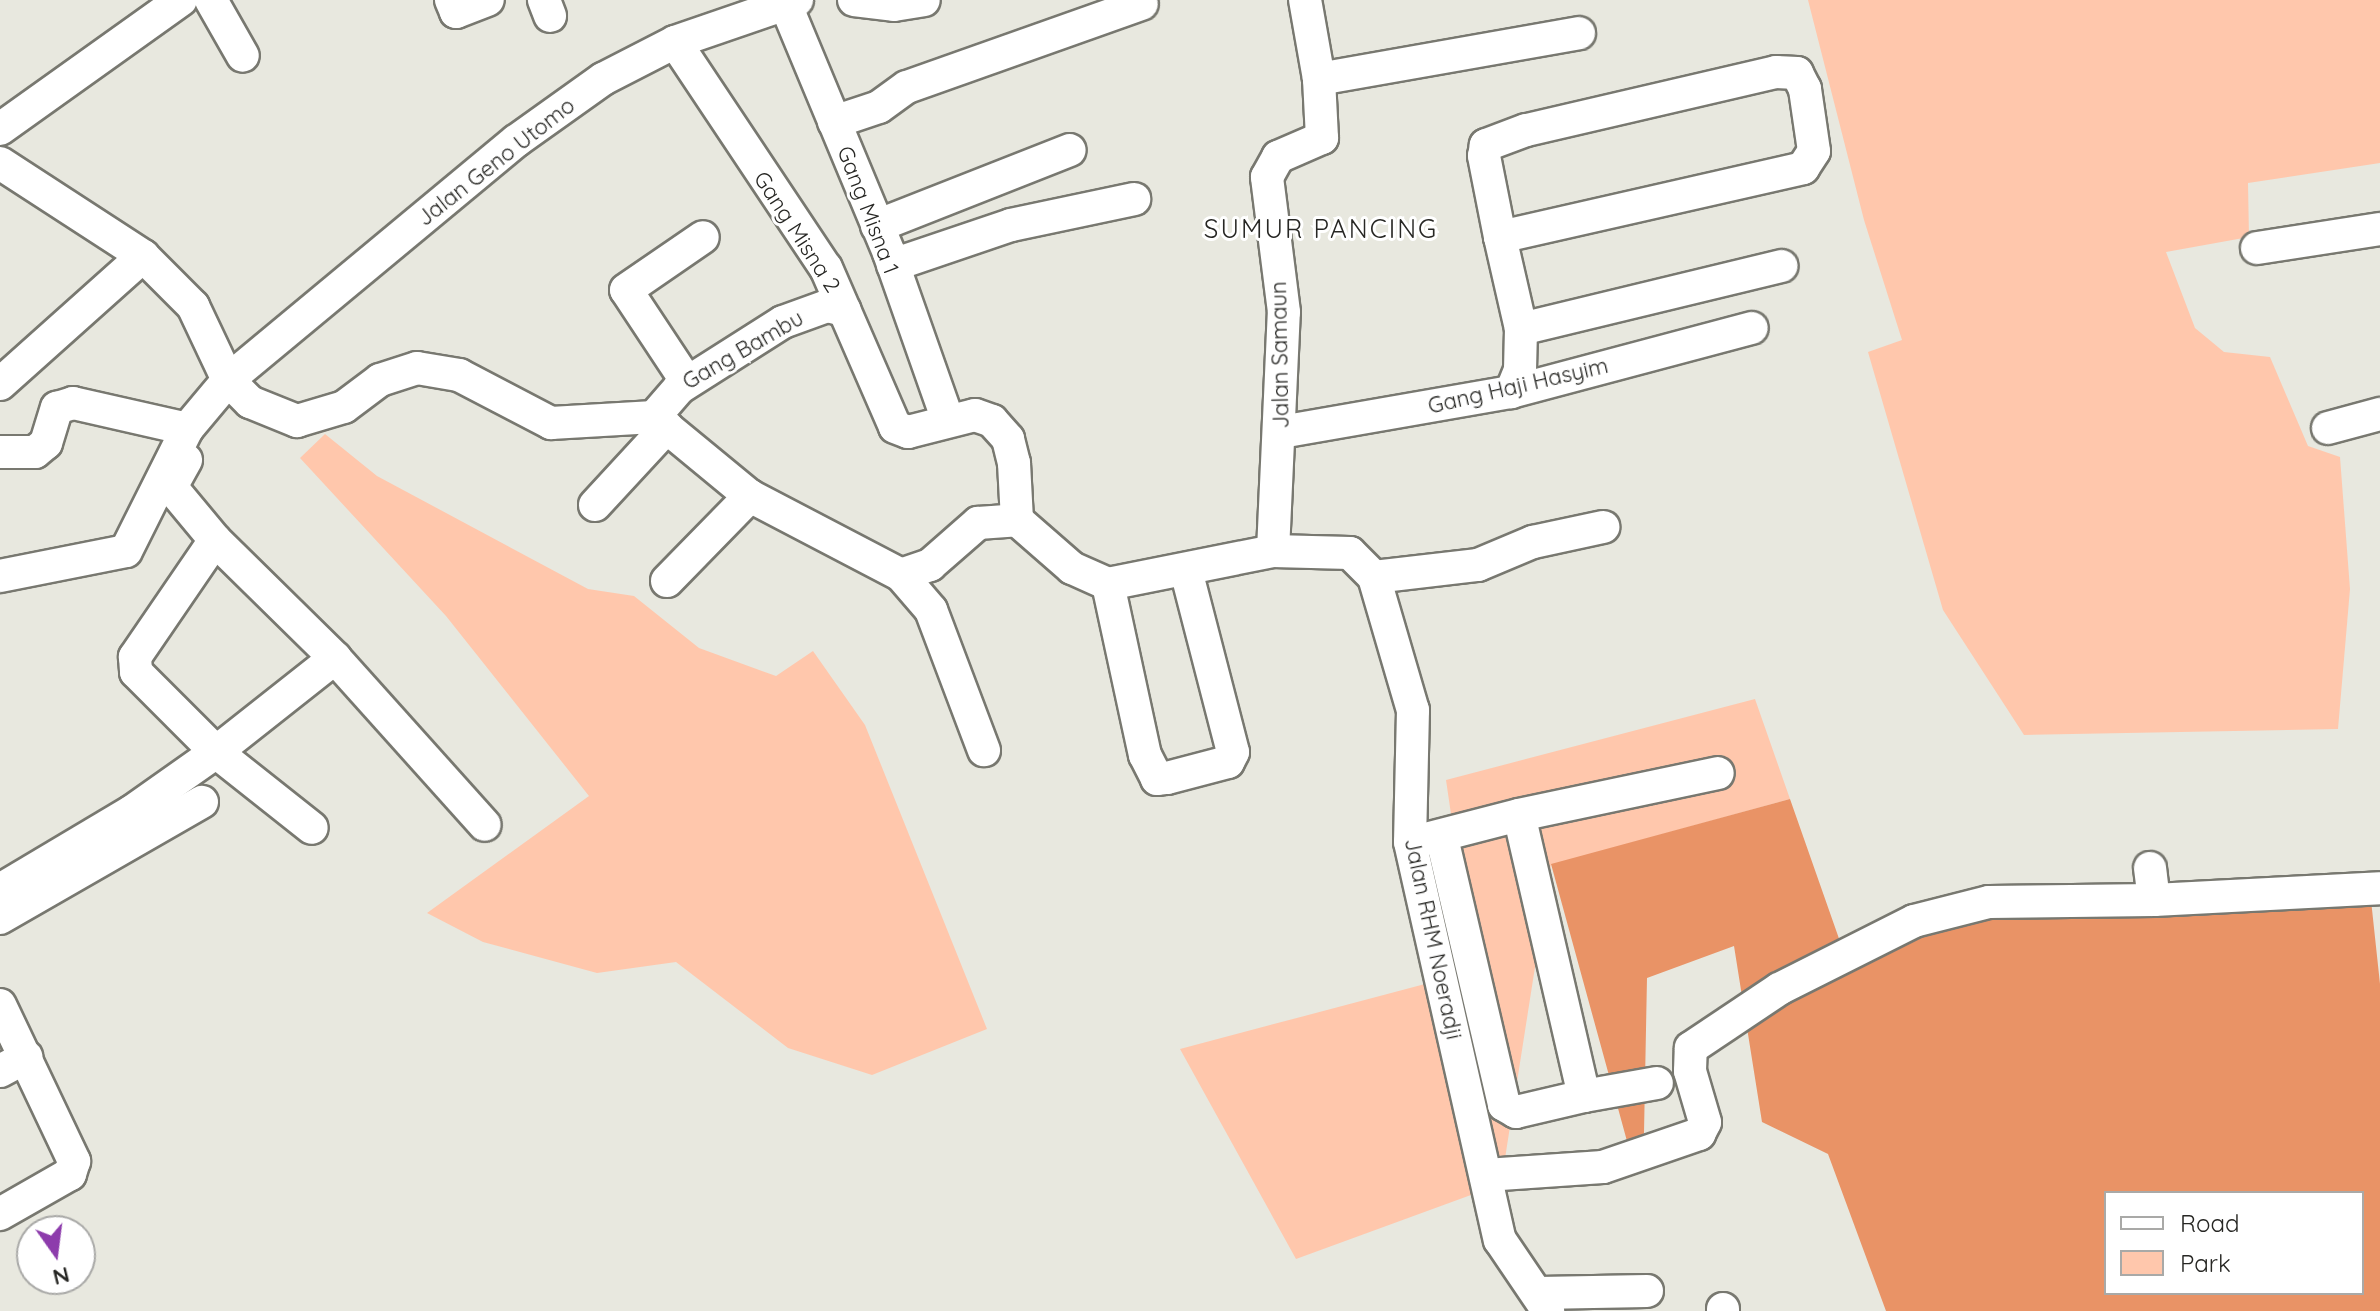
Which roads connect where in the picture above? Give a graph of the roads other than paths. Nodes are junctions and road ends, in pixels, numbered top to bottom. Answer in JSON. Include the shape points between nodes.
{"nodes":[{"id":1,"x":181,"y":0,"type":"edge"},
{"id":2,"x":211,"y":0,"type":"edge"},
{"id":3,"x":451,"y":0,"type":"edge"},
{"id":4,"x":488,"y":0,"type":"edge"},
{"id":5,"x":854,"y":0,"type":"edge"},
{"id":6,"x":924,"y":0,"type":"edge"},
{"id":7,"x":1305,"y":0,"type":"edge"},
{"id":8,"x":791,"y":1,"type":"edge"},
{"id":9,"x":1142,"y":4,"type":"dead end"},
{"id":10,"x":1579,"y":33,"type":"dead end"},
{"id":11,"x":675,"y":42,"type":"junction"},
{"id":12,"x":243,"y":56,"type":"dead end"},
{"id":13,"x":1319,"y":79,"type":"junction"},
{"id":14,"x":834,"y":122,"type":"junction"},
{"id":15,"x":0,"y":129,"type":"edge"},
{"id":16,"x":1070,"y":150,"type":"dead end"},
{"id":17,"x":2,"y":168,"type":"edge"},
{"id":18,"x":1134,"y":199,"type":"dead end"},
{"id":19,"x":877,"y":226,"type":"junction"},
{"id":20,"x":2380,"y":229,"type":"edge"},
{"id":21,"x":703,"y":237,"type":"dead end"},
{"id":22,"x":1500,"y":237,"type":"junction"},
{"id":23,"x":2257,"y":248,"type":"dead end"},
{"id":24,"x":143,"y":256,"type":"junction"},
{"id":25,"x":893,"y":265,"type":"junction"},
{"id":26,"x":1782,"y":266,"type":"dead end"},
{"id":27,"x":845,"y":310,"type":"junction"},
{"id":28,"x":1752,"y":328,"type":"dead end"},
{"id":29,"x":1521,"y":329,"type":"junction"},
{"id":30,"x":687,"y":382,"type":"junction"},
{"id":31,"x":0,"y":384,"type":"edge"},
{"id":32,"x":232,"y":384,"type":"junction"},
{"id":33,"x":1511,"y":392,"type":"junction"},
{"id":34,"x":2380,"y":414,"type":"edge"},
{"id":35,"x":947,"y":418,"type":"junction"},
{"id":36,"x":661,"y":422,"type":"junction"},
{"id":37,"x":2328,"y":428,"type":"dead end"},
{"id":38,"x":1281,"y":432,"type":"junction"},
{"id":39,"x":0,"y":452,"type":"edge"},
{"id":40,"x":175,"y":462,"type":"junction"},
{"id":41,"x":750,"y":496,"type":"junction"},
{"id":42,"x":595,"y":505,"type":"dead end"},
{"id":43,"x":1017,"y":520,"type":"junction"},
{"id":44,"x":1603,"y":527,"type":"dead end"},
{"id":45,"x":215,"y":540,"type":"junction"},
{"id":46,"x":1273,"y":551,"type":"junction"},
{"id":47,"x":1186,"y":570,"type":"junction"},
{"id":48,"x":901,"y":575,"type":"junction"},
{"id":49,"x":0,"y":576,"type":"edge"},
{"id":50,"x":1374,"y":577,"type":"junction"},
{"id":51,"x":667,"y":581,"type":"dead end"},
{"id":52,"x":1108,"y":584,"type":"junction"},
{"id":53,"x":335,"y":658,"type":"junction"},
{"id":54,"x":984,"y":750,"type":"dead end"},
{"id":55,"x":216,"y":752,"type":"junction"},
{"id":56,"x":1718,"y":773,"type":"dead end"},
{"id":57,"x":202,"y":802,"type":"dead end"},
{"id":58,"x":1519,"y":815,"type":"junction"},
{"id":59,"x":485,"y":825,"type":"dead end"},
{"id":60,"x":1409,"y":827,"type":"junction"},
{"id":61,"x":312,"y":828,"type":"dead end"},
{"id":62,"x":126,"y":832,"type":"junction"},
{"id":63,"x":1442,"y":838,"type":"junction"},
{"id":64,"x":2150,"y":868,"type":"dead end"},
{"id":65,"x":2380,"y":888,"type":"edge"},
{"id":66,"x":0,"y":890,"type":"edge"},
{"id":67,"x":2154,"y":900,"type":"junction"},
{"id":68,"x":0,"y":918,"type":"edge"},
{"id":69,"x":0,"y":1005,"type":"edge"},
{"id":70,"x":13,"y":1064,"type":"edge"},
{"id":71,"x":1657,"y":1083,"type":"dead end"},
{"id":72,"x":1584,"y":1096,"type":"junction"},
{"id":73,"x":1486,"y":1175,"type":"junction"},
{"id":74,"x":0,"y":1214,"type":"edge"},
{"id":75,"x":1647,"y":1291,"type":"dead end"},
{"id":76,"x":1544,"y":1302,"type":"edge"}],
"edges":[{"from":1,"to":15,"type":"street"},
{"from":2,"to":12,"type":"street"},
{"from":3,"to":4,"type":"street","via":[[456,12]]},
{"from":5,"to":6,"type":"street","via":[[894,5]]},
{"from":7,"to":13,"type":"street","name":"Jalan Samaun"},
{"from":8,"to":11,"type":"street","name":"Jalan Geno Utomo"},
{"from":8,"to":14,"type":"street","name":"Gang Misna 1"},
{"from":9,"to":14,"type":"street","via":[[907,87],[879,107]]},
{"from":10,"to":13,"type":"street"},
{"from":11,"to":27,"type":"street","name":"Gang Misna 2","via":[[826,268]]},
{"from":11,"to":32,"type":"street","name":"Jalan Geno Utomo","via":[[603,79],[516,141]]},
{"from":13,"to":38,"type":"street","name":"Jalan Samaun","via":[[1322,138],[1278,157],[1267,177],[1284,312]]},
{"from":14,"to":19,"type":"street","name":"Gang Misna 1"},
{"from":16,"to":19,"type":"street"},
{"from":17,"to":24,"type":"street"},
{"from":18,"to":25,"type":"street","via":[[1011,225]]},
{"from":19,"to":25,"type":"street","name":"Gang Misna 1"},
{"from":20,"to":23,"type":"street"},
{"from":21,"to":30,"type":"street","via":[[626,290]]},
{"from":22,"to":22,"type":"street","via":[[1486,145],[1526,130],[1776,72],[1797,73],[1805,89],[1814,151],[1803,168]]},
{"from":22,"to":29,"type":"street"},
{"from":24,"to":31,"type":"street"},
{"from":24,"to":32,"type":"street","via":[[193,306]]},
{"from":25,"to":35,"type":"street","name":"Gang Misna 1"},
{"from":26,"to":29,"type":"street"},
{"from":27,"to":30,"type":"street","name":"Gang Bambu","via":[[827,306],[783,322]]},
{"from":27,"to":35,"type":"street","name":"Gang Misna 2","via":[[895,427],[908,432]]},
{"from":28,"to":33,"type":"street","name":"Gang Haji Hasyim"},
{"from":29,"to":33,"type":"street","via":[[1520,370]]},
{"from":30,"to":36,"type":"street","name":"Gang Bambu","via":[[668,396]]},
{"from":32,"to":36,"type":"street","via":[[250,402],[297,421],[344,407],[380,380],[417,368],[459,375],[551,423]]},
{"from":32,"to":40,"type":"street","name":"Jalan Geno Utomo"},
{"from":33,"to":38,"type":"street","name":"Gang Haji Hasyim"},
{"from":34,"to":37,"type":"street"},
{"from":35,"to":43,"type":"street","via":[[975,415],[992,421],[1008,439]]},
{"from":36,"to":41,"type":"street"},
{"from":36,"to":42,"type":"street","name":"Gang Bambu"},
{"from":38,"to":46,"type":"street","name":"Jalan Samaun"},
{"from":39,"to":40,"type":"street","via":[[35,452],[46,443],[57,408],[73,403]]},
{"from":40,"to":45,"type":"street"},
{"from":40,"to":49,"type":"street","name":"Jalan Geno Utomo","via":[[126,551]]},
{"from":41,"to":48,"type":"street"},
{"from":41,"to":51,"type":"street"},
{"from":43,"to":48,"type":"street","via":[[978,523],[930,565]]},
{"from":43,"to":52,"type":"street","via":[[1072,568]]},
{"from":44,"to":50,"type":"street","via":[[1533,542],[1478,565]]},
{"from":45,"to":53,"type":"street"},
{"from":45,"to":55,"type":"street","via":[[133,663]]},
{"from":46,"to":47,"type":"street"},
{"from":46,"to":50,"type":"street","via":[[1350,553]]},
{"from":47,"to":52,"type":"street"},
{"from":47,"to":52,"type":"street","via":[[1232,759],[1194,773],[1157,779],[1137,725],[1131,673]]},
{"from":48,"to":54,"type":"street","via":[[931,610]]},
{"from":50,"to":60,"type":"street","name":"Jalan RHM Noeradji","via":[[1413,710]]},
{"from":53,"to":55,"type":"street"},
{"from":53,"to":59,"type":"street"},
{"from":55,"to":61,"type":"street"},
{"from":55,"to":62,"type":"street"},
{"from":56,"to":58,"type":"street"},
{"from":57,"to":62,"type":"street"},
{"from":58,"to":63,"type":"street"},
{"from":58,"to":72,"type":"street"},
{"from":60,"to":63,"type":"street"},
{"from":60,"to":73,"type":"street","name":"Jalan RHM Noeradji"},
{"from":62,"to":66,"type":"street"},
{"from":62,"to":68,"type":"street"},
{"from":63,"to":72,"type":"street","via":[[1504,1105],[1516,1112]]},
{"from":64,"to":67,"type":"street"},
{"from":65,"to":67,"type":"street"},
{"from":67,"to":73,"type":"street","via":[[1989,902],[1914,921],[1779,989],[1691,1048],[1690,1071],[1705,1122],[1699,1134],[1603,1167]]},
{"from":69,"to":70,"type":"street"},
{"from":70,"to":74,"type":"street","via":[[71,1151],[73,1168]]},
{"from":71,"to":72,"type":"street"},
{"from":73,"to":76,"type":"street","name":"Jalan RHM Noeradji","via":[[1500,1240]]},
{"from":75,"to":76,"type":"street"}]}
